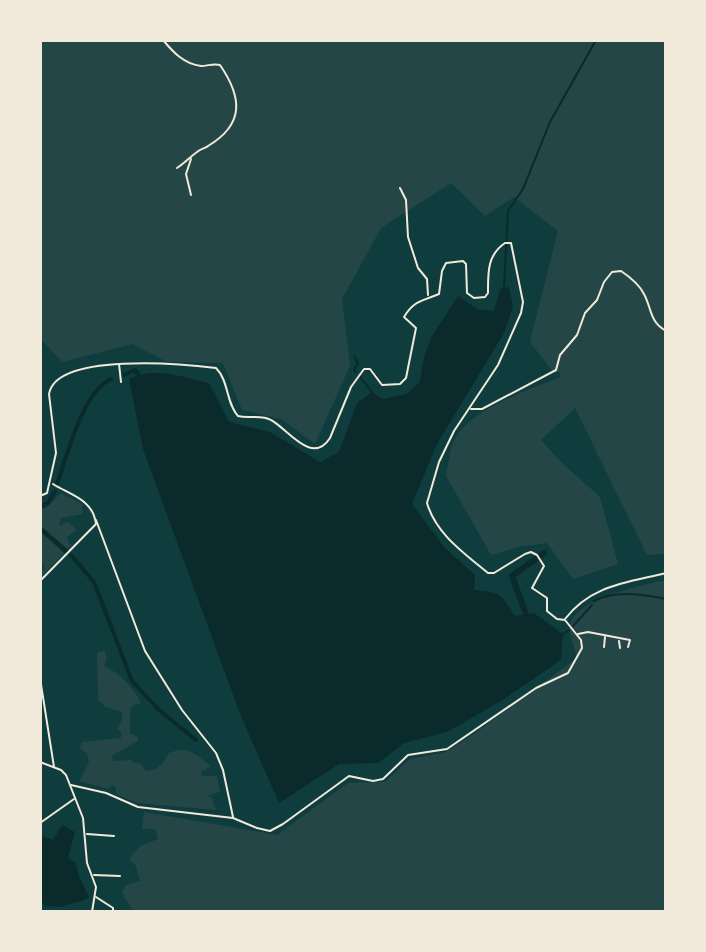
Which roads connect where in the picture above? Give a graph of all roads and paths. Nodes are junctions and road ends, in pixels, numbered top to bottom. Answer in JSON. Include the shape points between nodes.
{"nodes":[{"id":1,"x":163,"y":40,"type":"edge"},
{"id":2,"x":192,"y":158,"type":"junction"},
{"id":3,"x":177,"y":168,"type":"dead end"},
{"id":4,"x":400,"y":188,"type":"dead end"},
{"id":5,"x":191,"y":195,"type":"dead end"},
{"id":6,"x":428,"y":296,"type":"junction"},
{"id":7,"x":666,"y":331,"type":"edge"},
{"id":8,"x":119,"y":364,"type":"junction"},
{"id":9,"x":121,"y":382,"type":"dead end"},
{"id":10,"x":470,"y":409,"type":"junction"},
{"id":11,"x":51,"y":481,"type":"junction"},
{"id":12,"x":40,"y":496,"type":"edge"},
{"id":13,"x":96,"y":520,"type":"junction"},
{"id":14,"x":666,"y":573,"type":"edge"},
{"id":15,"x":40,"y":581,"type":"edge"},
{"id":16,"x":565,"y":620,"type":"junction"},
{"id":17,"x":577,"y":634,"type":"junction"},
{"id":18,"x":605,"y":635,"type":"junction"},
{"id":19,"x":619,"y":640,"type":"junction"},
{"id":20,"x":604,"y":647,"type":"dead end"},
{"id":21,"x":628,"y":647,"type":"dead end"},
{"id":22,"x":620,"y":648,"type":"dead end"},
{"id":23,"x":40,"y":678,"type":"edge"},
{"id":24,"x":40,"y":762,"type":"edge"},
{"id":25,"x":54,"y":767,"type":"junction"},
{"id":26,"x":71,"y":785,"type":"junction"},
{"id":27,"x":75,"y":798,"type":"junction"},
{"id":28,"x":233,"y":818,"type":"junction"},
{"id":29,"x":40,"y":823,"type":"edge"},
{"id":30,"x":85,"y":833,"type":"junction"},
{"id":31,"x":114,"y":836,"type":"dead end"},
{"id":32,"x":92,"y":875,"type":"junction"},
{"id":33,"x":120,"y":876,"type":"dead end"},
{"id":34,"x":95,"y":896,"type":"junction"},
{"id":35,"x":92,"y":912,"type":"edge"},
{"id":36,"x":113,"y":912,"type":"edge"}],
"edges":[{"from":1,"to":2,"type":"street","via":[[182,60],[220,65],[233,84],[236,118]]},
{"from":2,"to":3,"type":"street"},
{"from":2,"to":5,"type":"street","via":[[186,174]]},
{"from":4,"to":6,"type":"street","via":[[408,237],[427,279]]},
{"from":6,"to":8,"type":"street","via":[[404,317],[416,328],[406,378],[400,384],[382,385],[364,369],[325,445],[313,450],[269,418],[238,416],[216,368]]},
{"from":6,"to":10,"type":"street","via":[[439,294],[446,263],[463,261],[467,293],[485,297],[490,260],[501,245],[511,243],[521,313],[502,358]]},
{"from":7,"to":10,"type":"street","via":[[653,319],[638,284],[621,271],[612,272],[556,370],[482,409]]},
{"from":8,"to":9,"type":"street"},
{"from":8,"to":11,"type":"street","via":[[65,376],[50,388],[56,453]]},
{"from":10,"to":16,"type":"street","via":[[439,462],[429,510],[450,540],[488,573],[525,554],[537,555],[544,566],[532,588],[547,598],[551,616]]},
{"from":11,"to":12,"type":"street"},
{"from":11,"to":13,"type":"street","via":[[84,501]]},
{"from":13,"to":15,"type":"street"},
{"from":13,"to":28,"type":"street","via":[[145,651],[220,761]]},
{"from":14,"to":16,"type":"street","via":[[591,594]]},
{"from":16,"to":17,"type":"street"},
{"from":17,"to":18,"type":"street"},
{"from":17,"to":28,"type":"street","via":[[582,648],[568,673],[536,688],[447,749],[408,755],[383,779],[349,776],[273,830]]},
{"from":18,"to":19,"type":"street"},
{"from":18,"to":20,"type":"street"},
{"from":19,"to":21,"type":"street","via":[[630,640]]},
{"from":19,"to":22,"type":"street"},
{"from":23,"to":25,"type":"street"},
{"from":24,"to":25,"type":"street"},
{"from":25,"to":26,"type":"street"},
{"from":26,"to":27,"type":"street"},
{"from":26,"to":28,"type":"street","via":[[138,807]]},
{"from":27,"to":29,"type":"street"},
{"from":27,"to":30,"type":"street"},
{"from":30,"to":31,"type":"street"},
{"from":30,"to":32,"type":"street"},
{"from":32,"to":33,"type":"street"},
{"from":32,"to":34,"type":"street"},
{"from":34,"to":35,"type":"street"},
{"from":34,"to":36,"type":"street"}]}
